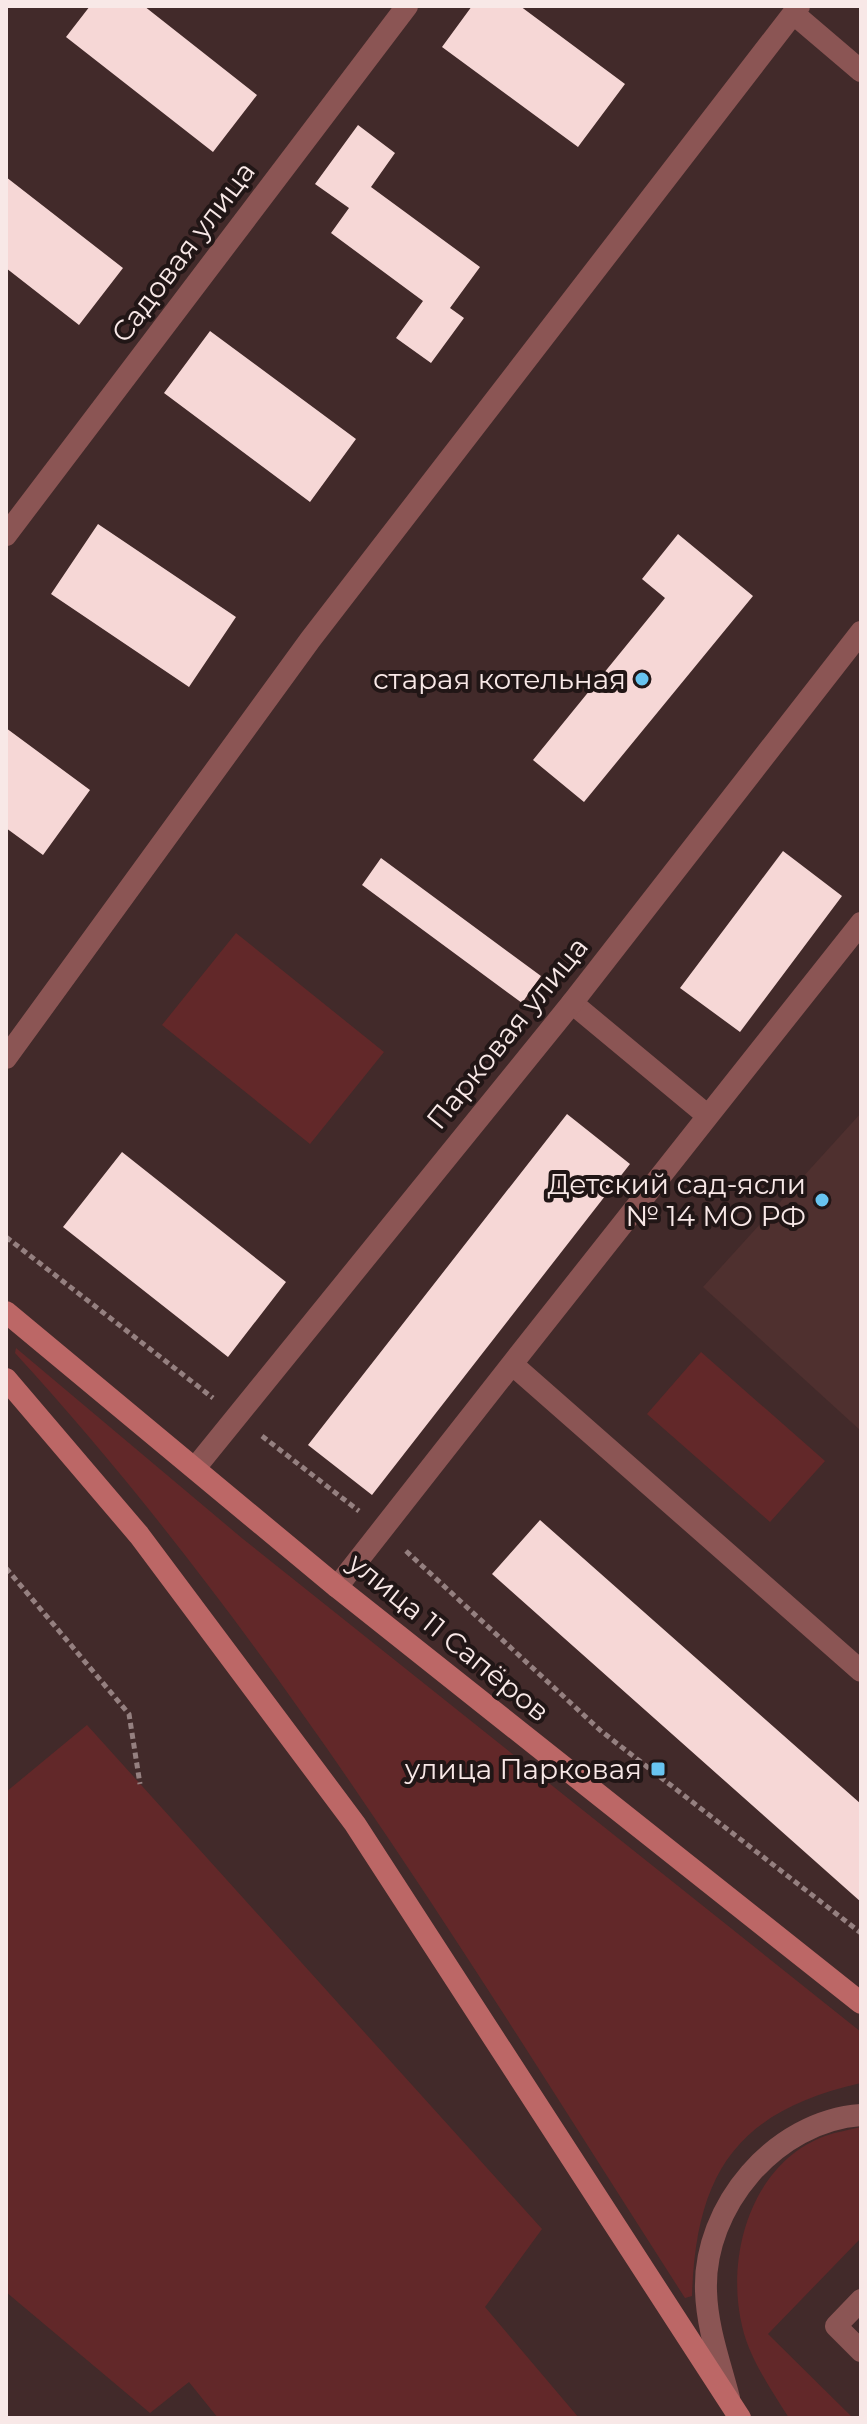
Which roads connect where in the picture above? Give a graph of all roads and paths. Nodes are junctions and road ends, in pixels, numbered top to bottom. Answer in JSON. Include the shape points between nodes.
{"nodes":[{"id":1,"x":407,"y":6,"type":"edge"},
{"id":2,"x":796,"y":10,"type":"edge"},
{"id":3,"x":861,"y":71,"type":"edge"},
{"id":4,"x":6,"y":535,"type":"edge"},
{"id":5,"x":861,"y":632,"type":"edge"},
{"id":6,"x":861,"y":923,"type":"edge"},
{"id":7,"x":572,"y":1003,"type":"junction"},
{"id":8,"x":6,"y":1058,"type":"edge"},
{"id":9,"x":708,"y":1116,"type":"junction"},
{"id":10,"x":6,"y":1237,"type":"edge"},
{"id":11,"x":6,"y":1312,"type":"edge"},
{"id":12,"x":512,"y":1364,"type":"junction"},
{"id":13,"x":6,"y":1379,"type":"edge"},
{"id":14,"x":237,"y":1417,"type":"junction"},
{"id":15,"x":195,"y":1468,"type":"junction"},
{"id":16,"x":382,"y":1528,"type":"junction"},
{"id":17,"x":6,"y":1568,"type":"edge"},
{"id":18,"x":337,"y":1587,"type":"junction"},
{"id":19,"x":861,"y":1671,"type":"edge"},
{"id":20,"x":140,"y":1784,"type":"dead end"},
{"id":21,"x":861,"y":1933,"type":"edge"},
{"id":22,"x":861,"y":2003,"type":"edge"},
{"id":23,"x":861,"y":2115,"type":"edge"},
{"id":24,"x":861,"y":2300,"type":"edge"},
{"id":25,"x":861,"y":2351,"type":"edge"},
{"id":26,"x":736,"y":2412,"type":"edge"}],
"edges":[{"from":1,"to":4,"type":"street","name":"Садовая улица"},
{"from":2,"to":3,"type":"street"},
{"from":2,"to":8,"type":"street","via":[[310,640]]},
{"from":5,"to":7,"type":"street","name":"Парковая улица"},
{"from":6,"to":9,"type":"street"},
{"from":7,"to":9,"type":"street"},
{"from":7,"to":14,"type":"street","name":"Парковая улица"},
{"from":9,"to":12,"type":"street"},
{"from":10,"to":14,"type":"path"},
{"from":11,"to":15,"type":"main road","name":"улица 11 Сапёров"},
{"from":12,"to":16,"type":"street"},
{"from":12,"to":19,"type":"street"},
{"from":13,"to":26,"type":"main road","via":[[139,1535],[355,1824]]},
{"from":14,"to":15,"type":"street","name":"Парковая улица"},
{"from":14,"to":16,"type":"path"},
{"from":15,"to":18,"type":"main road","name":"улица 11 Сапёров"},
{"from":16,"to":18,"type":"street"},
{"from":16,"to":21,"type":"path","via":[[601,1731]]},
{"from":17,"to":20,"type":"path","via":[[129,1714]]},
{"from":18,"to":22,"type":"main road","name":"улица 11 Сапёров"},
{"from":23,"to":26,"type":"street","via":[[823,2123],[770,2154],[739,2188],[717,2228],[706,2288],[708,2319]]},
{"from":24,"to":25,"type":"street","via":[[836,2326]]}]}
